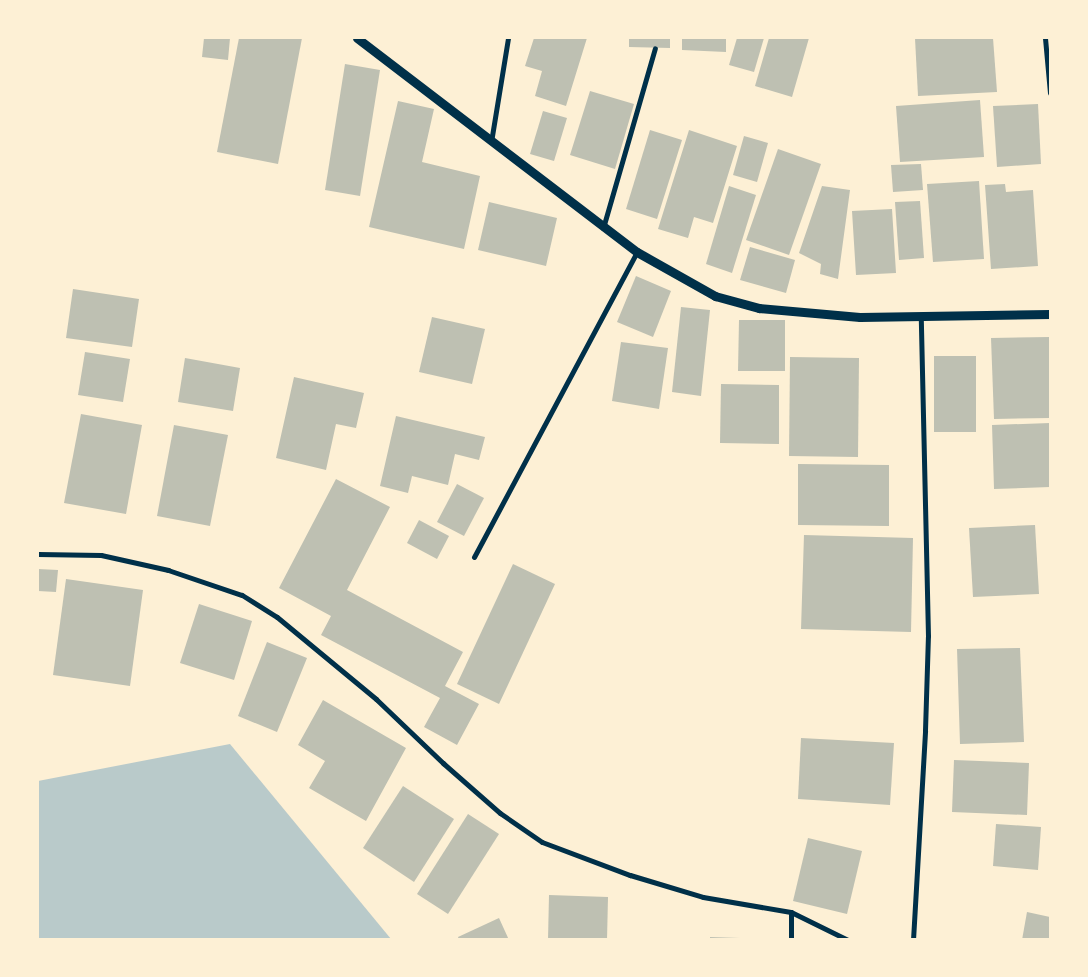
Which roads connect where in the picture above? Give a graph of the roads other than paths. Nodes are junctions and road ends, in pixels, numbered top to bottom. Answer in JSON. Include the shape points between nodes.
{"nodes":[{"id":1,"x":357,"y":38,"type":"edge"},
{"id":2,"x":508,"y":38,"type":"edge"},
{"id":3,"x":1045,"y":38,"type":"edge"},
{"id":4,"x":655,"y":48,"type":"dead end"},
{"id":5,"x":1050,"y":93,"type":"edge"},
{"id":6,"x":491,"y":142,"type":"junction"},
{"id":7,"x":603,"y":228,"type":"junction"},
{"id":8,"x":637,"y":252,"type":"junction"},
{"id":9,"x":921,"y":314,"type":"junction"},
{"id":10,"x":1050,"y":314,"type":"edge"},
{"id":11,"x":38,"y":554,"type":"edge"},
{"id":12,"x":474,"y":557,"type":"dead end"},
{"id":13,"x":791,"y":912,"type":"junction"},
{"id":14,"x":791,"y":940,"type":"edge"},
{"id":15,"x":848,"y":940,"type":"edge"},
{"id":16,"x":913,"y":940,"type":"edge"}],
"edges":[{"from":1,"to":6,"type":"street"},
{"from":2,"to":6,"type":"street"},
{"from":3,"to":5,"type":"street"},
{"from":4,"to":7,"type":"street"},
{"from":6,"to":7,"type":"street"},
{"from":7,"to":8,"type":"street"},
{"from":8,"to":9,"type":"street","via":[[715,296],[759,308],[860,317]]},
{"from":8,"to":12,"type":"street"},
{"from":9,"to":10,"type":"street"},
{"from":9,"to":16,"type":"street","via":[[928,636]]},
{"from":11,"to":13,"type":"street","via":[[101,555],[168,570],[242,595],[284,623],[376,699],[500,813],[542,842],[630,875],[704,896]]},
{"from":13,"to":14,"type":"street"},
{"from":13,"to":15,"type":"street"}]}
